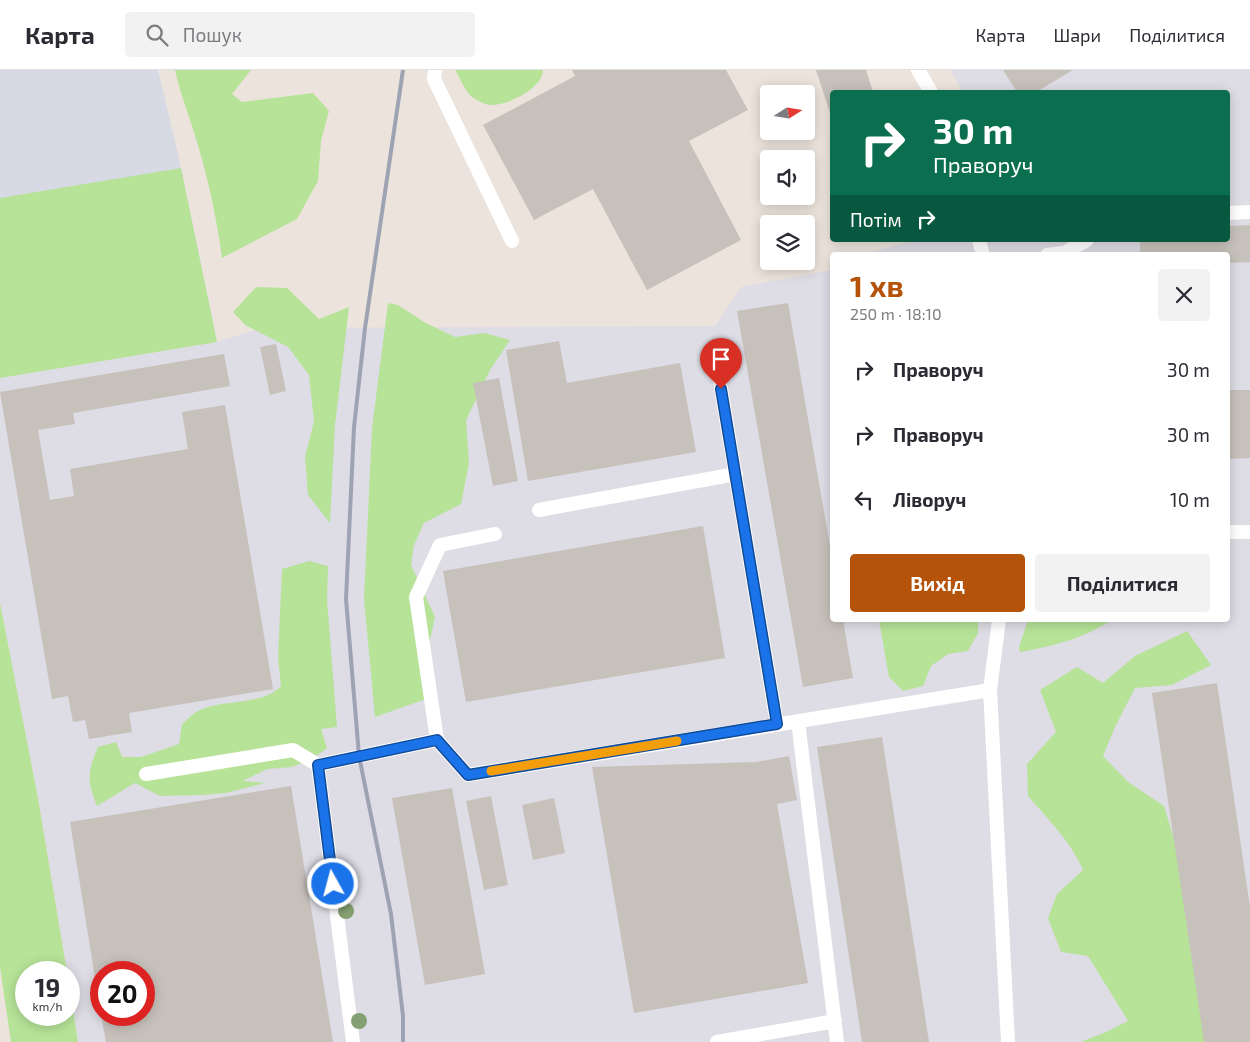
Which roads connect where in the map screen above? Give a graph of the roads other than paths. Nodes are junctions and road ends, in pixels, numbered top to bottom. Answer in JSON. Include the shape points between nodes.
{"nodes":[{"id":1,"x":435,"y":70,"type":"edge"},
{"id":2,"x":918,"y":70,"type":"edge"},
{"id":3,"x":930,"y":90,"type":"edge"},
{"id":4,"x":1250,"y":212,"type":"edge"},
{"id":5,"x":1230,"y":213,"type":"edge"},
{"id":6,"x":512,"y":241,"type":"dead end"},
{"id":7,"x":1083,"y":242,"type":"edge"},
{"id":8,"x":1066,"y":252,"type":"edge"},
{"id":9,"x":718,"y":371,"type":"dead end"},
{"id":10,"x":736,"y":474,"type":"junction"},
{"id":11,"x":539,"y":510,"type":"dead end"},
{"id":12,"x":1230,"y":532,"type":"edge"},
{"id":13,"x":1250,"y":532,"type":"edge"},
{"id":14,"x":495,"y":534,"type":"dead end"},
{"id":15,"x":999,"y":622,"type":"edge"},
{"id":16,"x":990,"y":690,"type":"junction"},
{"id":17,"x":798,"y":721,"type":"junction"},
{"id":18,"x":777,"y":724,"type":"junction"},
{"id":19,"x":437,"y":740,"type":"junction"},
{"id":20,"x":318,"y":765,"type":"junction"},
{"id":21,"x":146,"y":774,"type":"dead end"},
{"id":22,"x":835,"y":1021,"type":"junction"},
{"id":23,"x":353,"y":1042,"type":"edge"},
{"id":24,"x":717,"y":1042,"type":"edge"},
{"id":25,"x":837,"y":1042,"type":"edge"},
{"id":26,"x":1008,"y":1042,"type":"edge"}],
"edges":[{"from":1,"to":6,"type":"lane","via":[[434,79]]},
{"from":2,"to":3,"type":"lane"},
{"from":4,"to":5,"type":"lane"},
{"from":7,"to":8,"type":"lane"},
{"from":9,"to":10,"type":"lane"},
{"from":10,"to":11,"type":"lane"},
{"from":10,"to":18,"type":"lane"},
{"from":12,"to":13,"type":"lane"},
{"from":14,"to":19,"type":"lane","via":[[440,545],[416,597]]},
{"from":15,"to":16,"type":"lane"},
{"from":16,"to":17,"type":"lane"},
{"from":16,"to":26,"type":"lane"},
{"from":17,"to":18,"type":"lane"},
{"from":17,"to":22,"type":"lane"},
{"from":18,"to":19,"type":"lane","via":[[468,775]]},
{"from":19,"to":20,"type":"lane"},
{"from":20,"to":21,"type":"lane","via":[[293,750]]},
{"from":20,"to":23,"type":"lane"},
{"from":22,"to":24,"type":"lane"},
{"from":22,"to":25,"type":"lane"}]}
